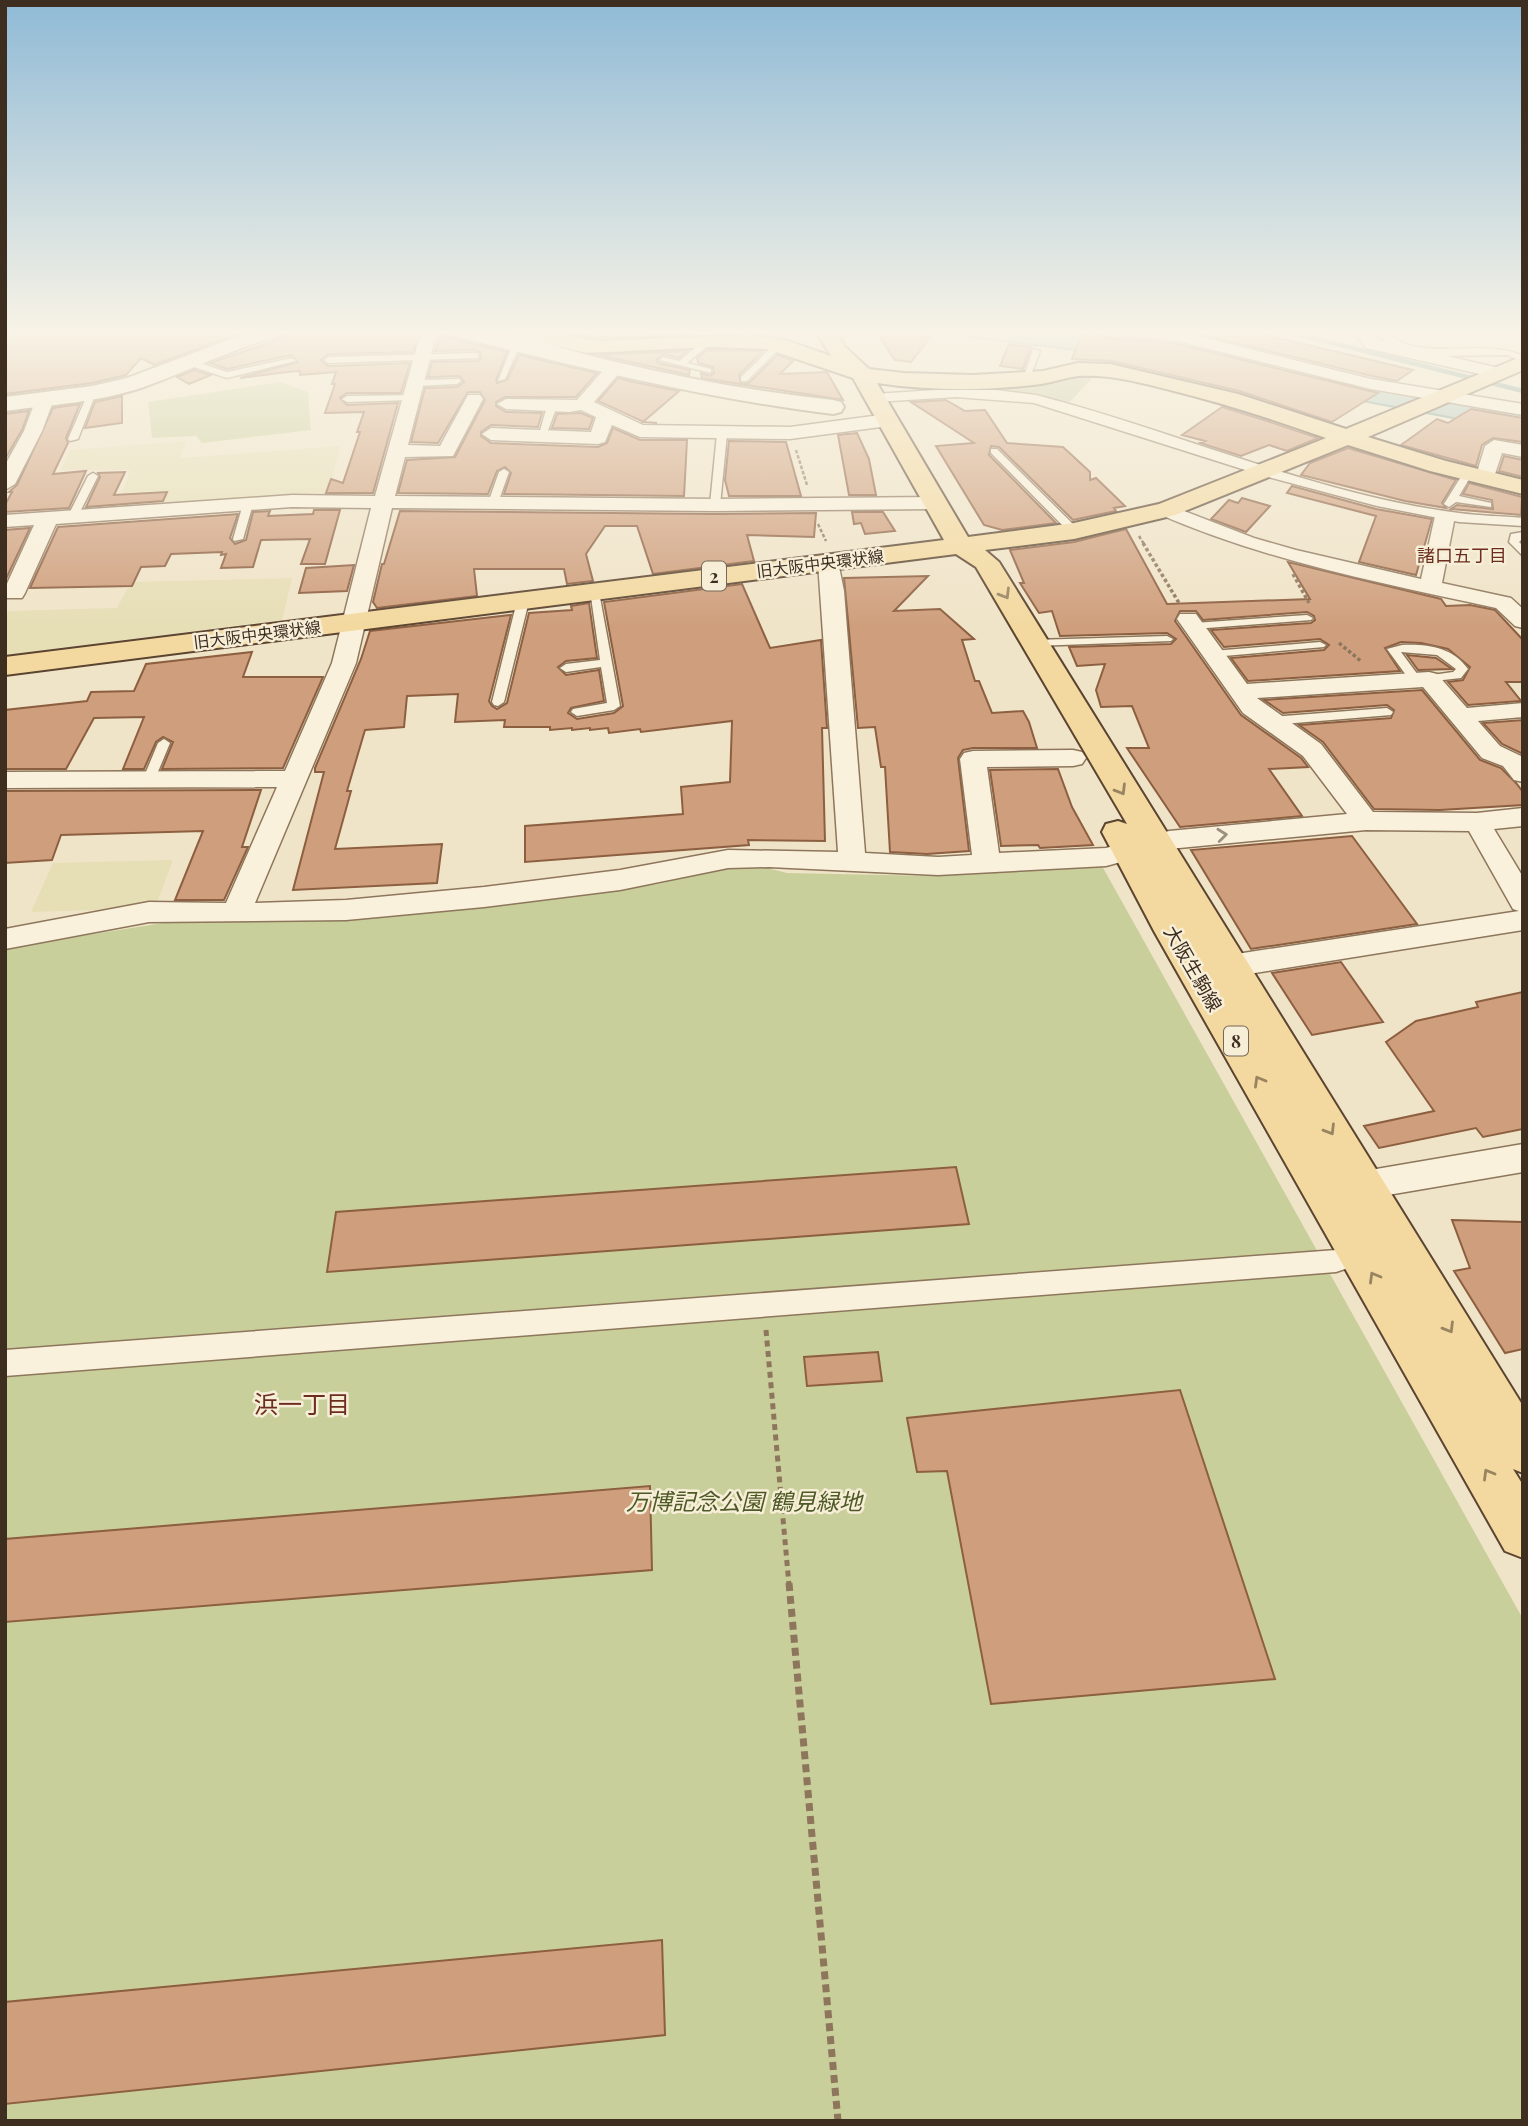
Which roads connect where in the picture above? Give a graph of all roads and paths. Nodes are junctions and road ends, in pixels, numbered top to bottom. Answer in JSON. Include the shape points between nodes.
{"nodes":[{"id":1,"x":34,"y":429,"type":"edge"},
{"id":2,"x":77,"y":429,"type":"edge"},
{"id":3,"x":403,"y":429,"type":"edge"},
{"id":4,"x":458,"y":429,"type":"edge"},
{"id":5,"x":543,"y":429,"type":"edge"},
{"id":6,"x":601,"y":429,"type":"edge"},
{"id":7,"x":638,"y":429,"type":"edge"},
{"id":8,"x":813,"y":429,"type":"edge"},
{"id":9,"x":893,"y":429,"type":"edge"},
{"id":10,"x":1131,"y":429,"type":"edge"},
{"id":11,"x":1327,"y":429,"type":"edge"},
{"id":12,"x":1363,"y":429,"type":"edge"},
{"id":13,"x":790,"y":432,"type":"junction"},
{"id":14,"x":491,"y":433,"type":"dead end"},
{"id":15,"x":722,"y":433,"type":"junction"},
{"id":16,"x":541,"y":436,"type":"junction"},
{"id":17,"x":1347,"y":436,"type":"junction"},
{"id":18,"x":73,"y":439,"type":"dead end"},
{"id":19,"x":994,"y":451,"type":"dead end"},
{"id":20,"x":1523,"y":451,"type":"edge"},
{"id":21,"x":397,"y":452,"type":"junction"},
{"id":22,"x":11,"y":461,"type":"edge"},
{"id":23,"x":504,"y":472,"type":"dead end"},
{"id":24,"x":1266,"y":472,"type":"junction"},
{"id":25,"x":93,"y":476,"type":"dead end"},
{"id":26,"x":1476,"y":477,"type":"junction"},
{"id":27,"x":5,"y":484,"type":"edge"},
{"id":28,"x":1523,"y":487,"type":"edge"},
{"id":29,"x":383,"y":502,"type":"junction"},
{"id":30,"x":493,"y":503,"type":"junction"},
{"id":31,"x":936,"y":503,"type":"junction"},
{"id":32,"x":248,"y":504,"type":"junction"},
{"id":33,"x":715,"y":505,"type":"junction"},
{"id":34,"x":811,"y":505,"type":"junction"},
{"id":35,"x":1487,"y":505,"type":"dead end"},
{"id":36,"x":1449,"y":506,"type":"junction"},
{"id":37,"x":1166,"y":510,"type":"junction"},
{"id":38,"x":72,"y":518,"type":"junction"},
{"id":39,"x":1128,"y":519,"type":"junction"},
{"id":40,"x":47,"y":520,"type":"junction"},
{"id":41,"x":5,"y":521,"type":"edge"},
{"id":42,"x":1523,"y":522,"type":"edge"},
{"id":43,"x":1074,"y":531,"type":"junction"},
{"id":44,"x":1523,"y":535,"type":"edge"},
{"id":45,"x":238,"y":539,"type":"dead end"},
{"id":46,"x":960,"y":545,"type":"junction"},
{"id":47,"x":1523,"y":553,"type":"edge"},
{"id":48,"x":833,"y":561,"type":"junction"},
{"id":49,"x":1430,"y":587,"type":"junction"},
{"id":50,"x":594,"y":592,"type":"junction"},
{"id":51,"x":14,"y":593,"type":"dead end"},
{"id":52,"x":523,"y":601,"type":"junction"},
{"id":53,"x":1307,"y":618,"type":"dead end"},
{"id":54,"x":1523,"y":621,"type":"edge"},
{"id":55,"x":352,"y":623,"type":"junction"},
{"id":56,"x":1191,"y":623,"type":"junction"},
{"id":57,"x":1167,"y":639,"type":"dead end"},
{"id":58,"x":1034,"y":643,"type":"junction"},
{"id":59,"x":1320,"y":645,"type":"dead end"},
{"id":60,"x":1213,"y":654,"type":"junction"},
{"id":61,"x":606,"y":663,"type":"junction"},
{"id":62,"x":5,"y":666,"type":"edge"},
{"id":63,"x":566,"y":668,"type":"dead end"},
{"id":64,"x":1422,"y":679,"type":"junction"},
{"id":65,"x":1239,"y":692,"type":"junction"},
{"id":66,"x":498,"y":702,"type":"dead end"},
{"id":67,"x":1523,"y":710,"type":"edge"},
{"id":68,"x":577,"y":712,"type":"dead end"},
{"id":69,"x":1387,"y":712,"type":"dead end"},
{"id":70,"x":1458,"y":716,"type":"junction"},
{"id":71,"x":1271,"y":721,"type":"junction"},
{"id":72,"x":164,"y":743,"type":"dead end"},
{"id":73,"x":1073,"y":758,"type":"junction"},
{"id":74,"x":1523,"y":774,"type":"edge"},
{"id":75,"x":149,"y":779,"type":"junction"},
{"id":76,"x":295,"y":779,"type":"junction"},
{"id":77,"x":5,"y":780,"type":"edge"},
{"id":78,"x":1523,"y":817,"type":"edge"},
{"id":79,"x":1366,"y":821,"type":"junction"},
{"id":80,"x":1477,"y":822,"type":"junction"},
{"id":81,"x":1142,"y":848,"type":"junction"},
{"id":82,"x":852,"y":862,"type":"junction"},
{"id":83,"x":987,"y":863,"type":"junction"},
{"id":84,"x":1523,"y":902,"type":"edge"},
{"id":85,"x":236,"y":913,"type":"junction"},
{"id":86,"x":1523,"y":920,"type":"edge"},
{"id":87,"x":5,"y":939,"type":"edge"},
{"id":88,"x":1230,"y":966,"type":"junction"},
{"id":89,"x":1523,"y":1158,"type":"edge"},
{"id":90,"x":1344,"y":1189,"type":"junction"},
{"id":91,"x":1336,"y":1261,"type":"dead end"},
{"id":92,"x":764,"y":1305,"type":"junction"},
{"id":93,"x":5,"y":1363,"type":"edge"},
{"id":94,"x":1523,"y":1450,"type":"edge"},
{"id":95,"x":1523,"y":1533,"type":"edge"},
{"id":96,"x":838,"y":2121,"type":"edge"}],
"edges":[{"from":1,"to":22,"type":"street"},
{"from":2,"to":18,"type":"lane"},
{"from":3,"to":21,"type":"street"},
{"from":4,"to":21,"type":"street","via":[[446,452]]},
{"from":5,"to":16,"type":"lane"},
{"from":6,"to":16,"type":"street","via":[[598,438]]},
{"from":7,"to":15,"type":"street"},
{"from":8,"to":13,"type":"street"},
{"from":9,"to":31,"type":"main road","name":"大阪生駒線","number":"8"},
{"from":10,"to":24,"type":"street"},
{"from":11,"to":17,"type":"main road"},
{"from":12,"to":17,"type":"main road","name":"旧大阪中央環状線","number":"2"},
{"from":13,"to":15,"type":"street"},
{"from":13,"to":34,"type":"path"},
{"from":14,"to":16,"type":"street"},
{"from":15,"to":33,"type":"lane"},
{"from":17,"to":24,"type":"main road","name":"旧大阪中央環状線","number":"2"},
{"from":17,"to":26,"type":"main road"},
{"from":19,"to":43,"type":"lane"},
{"from":20,"to":26,"type":"street","via":[[1494,446]]},
{"from":21,"to":29,"type":"street"},
{"from":22,"to":27,"type":"street"},
{"from":23,"to":30,"type":"lane"},
{"from":24,"to":36,"type":"street","via":[[1382,503]]},
{"from":24,"to":37,"type":"main road","name":"旧大阪中央環状線","number":"2"},
{"from":25,"to":38,"type":"lane"},
{"from":26,"to":28,"type":"main road"},
{"from":26,"to":36,"type":"lane"},
{"from":29,"to":30,"type":"street"},
{"from":29,"to":32,"type":"street"},
{"from":29,"to":55,"type":"street"},
{"from":30,"to":33,"type":"street"},
{"from":31,"to":34,"type":"street"},
{"from":31,"to":46,"type":"main road","name":"大阪生駒線","number":"8"},
{"from":32,"to":38,"type":"street"},
{"from":32,"to":45,"type":"lane"},
{"from":33,"to":34,"type":"street"},
{"from":34,"to":48,"type":"path"},
{"from":35,"to":36,"type":"lane"},
{"from":36,"to":42,"type":"street"},
{"from":36,"to":49,"type":"street"},
{"from":37,"to":39,"type":"main road","name":"旧大阪中央環状線","number":"2"},
{"from":37,"to":49,"type":"street","via":[[1284,553]]},
{"from":38,"to":40,"type":"street"},
{"from":39,"to":43,"type":"main road","name":"旧大阪中央環状線","number":"2"},
{"from":39,"to":56,"type":"path"},
{"from":40,"to":41,"type":"street"},
{"from":40,"to":51,"type":"street"},
{"from":43,"to":46,"type":"main road","name":"旧大阪中央環状線","number":"2"},
{"from":44,"to":47,"type":"lane","via":[[1515,536],[1514,542]]},
{"from":46,"to":48,"type":"main road","name":"旧大阪中央環状線","number":"2"},
{"from":46,"to":58,"type":"main road","name":"大阪生駒線","number":"8","one_way":true,"via":[[986,562]]},
{"from":46,"to":73,"type":"main road","name":"大阪生駒線","number":"8","via":[[962,565]]},
{"from":48,"to":50,"type":"main road","name":"旧大阪中央環状線","number":"2"},
{"from":48,"to":82,"type":"street"},
{"from":49,"to":54,"type":"street","via":[[1503,603]]},
{"from":50,"to":52,"type":"main road","name":"旧大阪中央環状線","number":"2"},
{"from":50,"to":61,"type":"lane"},
{"from":52,"to":55,"type":"main road","name":"旧大阪中央環状線","number":"2"},
{"from":52,"to":66,"type":"lane"},
{"from":53,"to":56,"type":"lane"},
{"from":55,"to":62,"type":"main road","name":"旧大阪中央環状線","number":"2"},
{"from":55,"to":76,"type":"street","via":[[344,663]]},
{"from":56,"to":60,"type":"street"},
{"from":57,"to":58,"type":"lane"},
{"from":58,"to":81,"type":"main road","name":"大阪生駒線","number":"8","one_way":true},
{"from":59,"to":60,"type":"lane"},
{"from":60,"to":65,"type":"street"},
{"from":61,"to":63,"type":"lane"},
{"from":61,"to":68,"type":"lane","via":[[614,706]]},
{"from":64,"to":64,"type":"lane","via":[[1393,649],[1444,652],[1462,669],[1457,676]]},
{"from":64,"to":65,"type":"street"},
{"from":64,"to":70,"type":"street"},
{"from":65,"to":71,"type":"street"},
{"from":67,"to":70,"type":"street"},
{"from":69,"to":71,"type":"lane"},
{"from":70,"to":74,"type":"street","via":[[1492,752],[1512,760]]},
{"from":71,"to":79,"type":"street","via":[[1312,750]]},
{"from":72,"to":75,"type":"lane"},
{"from":73,"to":81,"type":"main road","name":"大阪生駒線","number":"8"},
{"from":73,"to":83,"type":"street","via":[[973,759]]},
{"from":75,"to":76,"type":"street"},
{"from":75,"to":77,"type":"street"},
{"from":76,"to":85,"type":"street"},
{"from":78,"to":80,"type":"street"},
{"from":79,"to":80,"type":"street"},
{"from":81,"to":79,"type":"street","one_way":true,"via":[[1169,841]]},
{"from":80,"to":84,"type":"street"},
{"from":81,"to":83,"type":"street","via":[[1106,857]]},
{"from":81,"to":88,"type":"main road","name":"大阪生駒線","number":"8"},
{"from":90,"to":81,"type":"main road","name":"大阪生駒線","number":"8","one_way":true,"via":[[1172,931]]},
{"from":82,"to":83,"type":"street"},
{"from":82,"to":85,"type":"street","via":[[728,859],[620,880],[484,897],[346,910]]},
{"from":85,"to":87,"type":"street","via":[[149,912]]},
{"from":86,"to":88,"type":"street"},
{"from":88,"to":90,"type":"main road","name":"大阪生駒線","number":"8","one_way":true},
{"from":89,"to":90,"type":"street"},
{"from":90,"to":94,"type":"main road","name":"大阪生駒線","number":"8","one_way":true},
{"from":95,"to":90,"type":"main road","name":"大阪生駒線","number":"8","one_way":true},
{"from":91,"to":92,"type":"street"},
{"from":92,"to":93,"type":"street"},
{"from":92,"to":96,"type":"path"}]}
